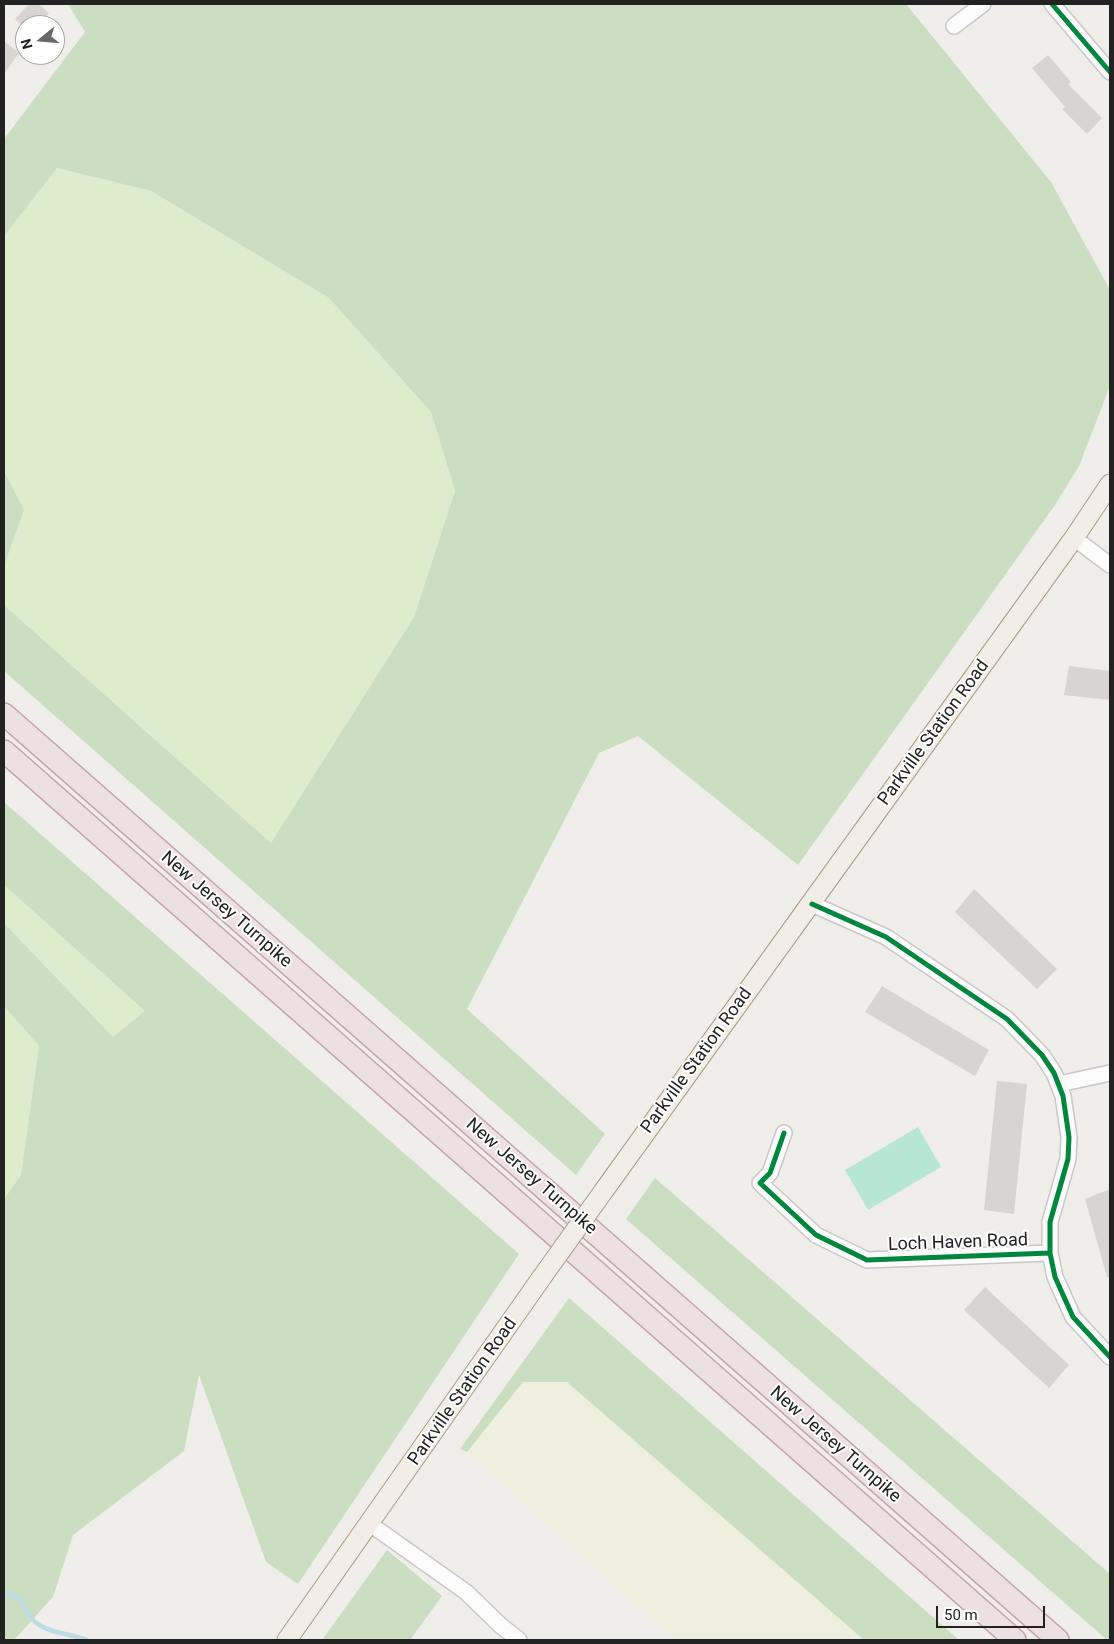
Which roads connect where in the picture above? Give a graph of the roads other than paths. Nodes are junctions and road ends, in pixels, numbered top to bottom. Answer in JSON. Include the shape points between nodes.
{"nodes":[{"id":1,"x":983,"y":4,"type":"edge"},
{"id":2,"x":1052,"y":4,"type":"edge"},
{"id":3,"x":954,"y":26,"type":"dead end"},
{"id":4,"x":1110,"y":72,"type":"edge"},
{"id":5,"x":1110,"y":484,"type":"edge"},
{"id":6,"x":1074,"y":538,"type":"junction"},
{"id":7,"x":1110,"y":565,"type":"edge"},
{"id":8,"x":4,"y":714,"type":"edge"},
{"id":9,"x":4,"y":751,"type":"edge"},
{"id":10,"x":812,"y":904,"type":"junction"},
{"id":11,"x":1110,"y":1074,"type":"edge"},
{"id":12,"x":1059,"y":1084,"type":"junction"},
{"id":13,"x":784,"y":1134,"type":"dead end"},
{"id":14,"x":1050,"y":1253,"type":"junction"},
{"id":15,"x":1110,"y":1357,"type":"edge"},
{"id":16,"x":370,"y":1524,"type":"junction"},
{"id":17,"x":287,"y":1640,"type":"edge"},
{"id":18,"x":520,"y":1640,"type":"edge"},
{"id":19,"x":1015,"y":1640,"type":"edge"},
{"id":20,"x":1058,"y":1640,"type":"edge"}],
"edges":[{"from":1,"to":3,"type":"street"},
{"from":2,"to":4,"type":"street"},
{"from":5,"to":6,"type":"main road","name":"Parkville Station Road"},
{"from":6,"to":7,"type":"street"},
{"from":6,"to":10,"type":"main road","name":"Parkville Station Road"},
{"from":8,"to":20,"type":"highway","name":"New Jersey Turnpike"},
{"from":9,"to":19,"type":"highway","name":"New Jersey Turnpike"},
{"from":10,"to":12,"type":"street","via":[[886,937],[1007,1019],[1042,1055]]},
{"from":10,"to":16,"type":"main road","name":"Parkville Station Road","bridge":true,"via":[[542,1277]]},
{"from":11,"to":12,"type":"street"},
{"from":12,"to":14,"type":"street","via":[[1068,1117],[1068,1159],[1050,1222]]},
{"from":13,"to":14,"type":"street","name":"Loch Haven Road","via":[[770,1173],[760,1183],[816,1235],[867,1260]]},
{"from":14,"to":15,"type":"street","via":[[1055,1277],[1073,1317]]},
{"from":16,"to":17,"type":"main road","name":"Parkville Station Road"},
{"from":16,"to":18,"type":"street","via":[[466,1592]]}]}
